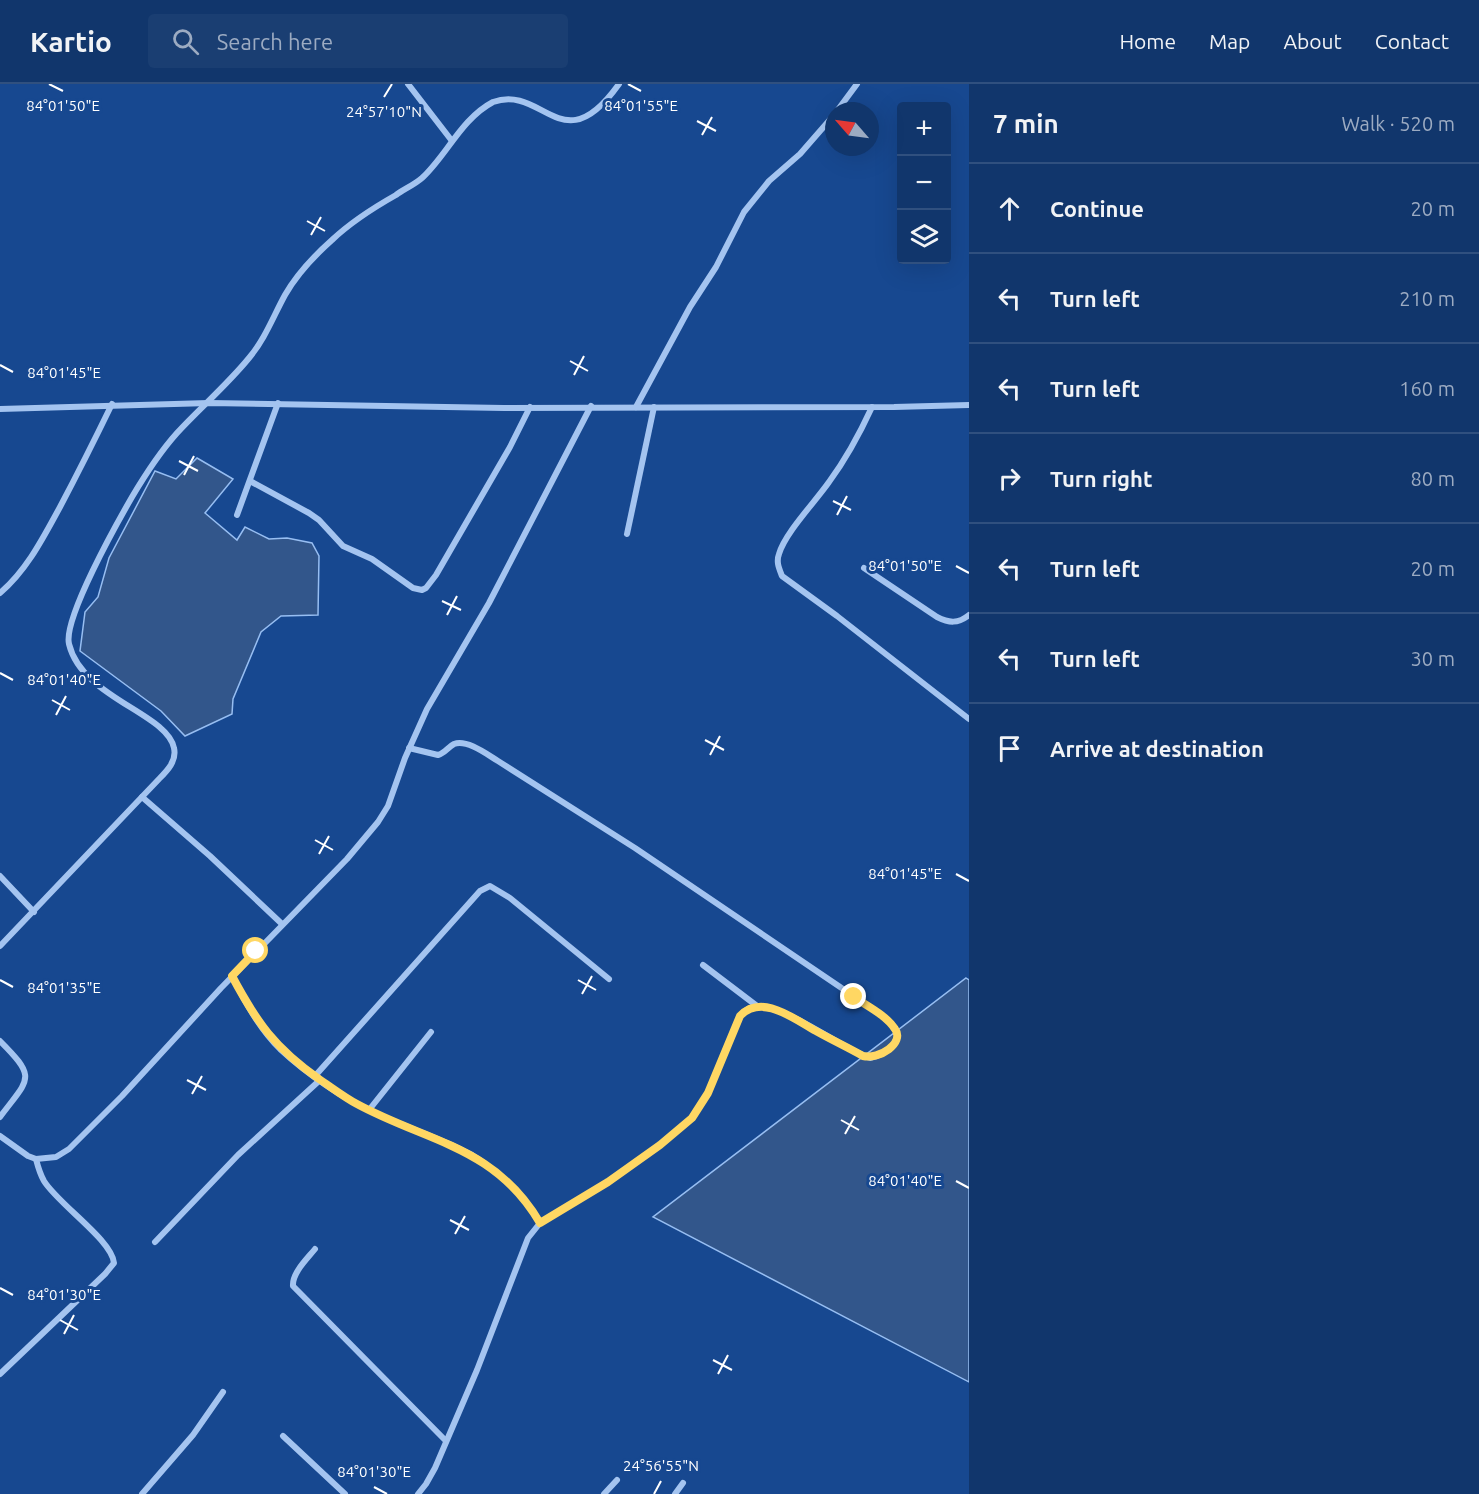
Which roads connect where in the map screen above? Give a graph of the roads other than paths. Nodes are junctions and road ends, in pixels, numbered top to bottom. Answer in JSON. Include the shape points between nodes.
{"nodes":[{"id":1,"x":408,"y":84,"type":"edge"},
{"id":2,"x":619,"y":84,"type":"edge"},
{"id":3,"x":857,"y":84,"type":"edge"},
{"id":4,"x":844,"y":102,"type":"edge"},
{"id":5,"x":825,"y":125,"type":"edge"},
{"id":6,"x":452,"y":141,"type":"junction"},
{"id":7,"x":209,"y":403,"type":"junction"},
{"id":8,"x":112,"y":404,"type":"junction"},
{"id":9,"x":278,"y":404,"type":"junction"},
{"id":10,"x":969,"y":405,"type":"edge"},
{"id":11,"x":591,"y":406,"type":"junction"},
{"id":12,"x":872,"y":406,"type":"junction"},
{"id":13,"x":530,"y":407,"type":"junction"},
{"id":14,"x":636,"y":407,"type":"junction"},
{"id":15,"x":654,"y":407,"type":"junction"},
{"id":16,"x":0,"y":409,"type":"edge"},
{"id":17,"x":250,"y":481,"type":"junction"},
{"id":18,"x":237,"y":515,"type":"dead end"},
{"id":19,"x":627,"y":534,"type":"dead end"},
{"id":20,"x":864,"y":568,"type":"dead end"},
{"id":21,"x":0,"y":593,"type":"edge"},
{"id":22,"x":969,"y":615,"type":"edge"},
{"id":23,"x":969,"y":719,"type":"edge"},
{"id":24,"x":409,"y":748,"type":"junction"},
{"id":25,"x":142,"y":796,"type":"junction"},
{"id":26,"x":0,"y":876,"type":"edge"},
{"id":27,"x":34,"y":912,"type":"junction"},
{"id":28,"x":282,"y":924,"type":"junction"},
{"id":29,"x":0,"y":946,"type":"edge"},
{"id":30,"x":703,"y":965,"type":"dead end"},
{"id":31,"x":232,"y":976,"type":"junction"},
{"id":32,"x":609,"y":979,"type":"dead end"},
{"id":33,"x":757,"y":1006,"type":"junction"},
{"id":34,"x":431,"y":1032,"type":"dead end"},
{"id":35,"x":0,"y":1041,"type":"edge"},
{"id":36,"x":317,"y":1078,"type":"junction"},
{"id":37,"x":369,"y":1110,"type":"junction"},
{"id":38,"x":0,"y":1117,"type":"edge"},
{"id":39,"x":0,"y":1136,"type":"edge"},
{"id":40,"x":36,"y":1159,"type":"junction"},
{"id":41,"x":540,"y":1223,"type":"junction"},
{"id":42,"x":155,"y":1242,"type":"dead end"},
{"id":43,"x":315,"y":1249,"type":"dead end"},
{"id":44,"x":0,"y":1374,"type":"edge"},
{"id":45,"x":223,"y":1392,"type":"dead end"},
{"id":46,"x":283,"y":1436,"type":"dead end"},
{"id":47,"x":446,"y":1441,"type":"junction"},
{"id":48,"x":617,"y":1480,"type":"dead end"},
{"id":49,"x":683,"y":1484,"type":"dead end"},
{"id":50,"x":142,"y":1494,"type":"edge"},
{"id":51,"x":345,"y":1494,"type":"edge"},
{"id":52,"x":418,"y":1494,"type":"edge"},
{"id":53,"x":604,"y":1494,"type":"edge"},
{"id":54,"x":675,"y":1494,"type":"edge"}],
"edges":[{"from":1,"to":6,"type":"street"},
{"from":2,"to":6,"type":"street","via":[[606,102],[581,119],[558,116],[526,100],[508,98],[493,102]]},
{"from":3,"to":4,"type":"street"},
{"from":5,"to":14,"type":"street","via":[[744,212]]},
{"from":6,"to":7,"type":"street","via":[[421,180],[355,221],[296,277],[261,343]]},
{"from":7,"to":8,"type":"street"},
{"from":7,"to":9,"type":"street"},
{"from":7,"to":25,"type":"street","via":[[176,434],[139,486],[71,622],[68,642],[75,661],[87,676],[164,732],[174,748],[170,767]]},
{"from":8,"to":16,"type":"street"},
{"from":8,"to":21,"type":"street","via":[[33,555]]},
{"from":9,"to":13,"type":"street"},
{"from":9,"to":17,"type":"street"},
{"from":10,"to":12,"type":"street"},
{"from":11,"to":13,"type":"street"},
{"from":11,"to":14,"type":"street"},
{"from":11,"to":24,"type":"street"},
{"from":12,"to":15,"type":"street"},
{"from":12,"to":23,"type":"street","via":[[831,479],[784,542],[777,566],[782,576]]},
{"from":13,"to":17,"type":"street","via":[[436,574],[422,590],[412,588],[372,559],[343,546],[309,513]]},
{"from":14,"to":15,"type":"street"},
{"from":15,"to":19,"type":"street"},
{"from":17,"to":18,"type":"street"},
{"from":20,"to":22,"type":"street","via":[[937,617],[957,622]]},
{"from":24,"to":28,"type":"street","via":[[388,806],[378,822]]},
{"from":24,"to":33,"type":"street","via":[[438,755],[460,743],[498,761],[877,1012],[895,1028],[896,1040],[884,1054],[870,1058],[789,1015]]},
{"from":25,"to":27,"type":"street"},
{"from":25,"to":28,"type":"street"},
{"from":26,"to":27,"type":"street"},
{"from":27,"to":29,"type":"street"},
{"from":28,"to":31,"type":"street"},
{"from":30,"to":33,"type":"street"},
{"from":31,"to":36,"type":"street","via":[[247,1006],[280,1048]]},
{"from":31,"to":40,"type":"street","via":[[89,1131],[56,1157]]},
{"from":32,"to":36,"type":"street","via":[[490,885],[480,891]]},
{"from":33,"to":41,"type":"street","via":[[740,1016],[708,1093],[692,1118],[660,1145]]},
{"from":34,"to":37,"type":"street"},
{"from":35,"to":38,"type":"street","via":[[27,1075],[21,1092]]},
{"from":36,"to":37,"type":"street"},
{"from":36,"to":42,"type":"street"},
{"from":37,"to":41,"type":"street","via":[[438,1138],[489,1166],[520,1195]]},
{"from":39,"to":40,"type":"street"},
{"from":40,"to":44,"type":"street","via":[[47,1186],[99,1239],[114,1263]]},
{"from":41,"to":47,"type":"street","via":[[520,1254],[494,1332]]},
{"from":43,"to":47,"type":"street","via":[[292,1280],[293,1286]]},
{"from":45,"to":50,"type":"street","via":[[193,1435]]},
{"from":46,"to":51,"type":"street"},
{"from":47,"to":52,"type":"street"},
{"from":48,"to":53,"type":"street"},
{"from":49,"to":54,"type":"street"}]}
